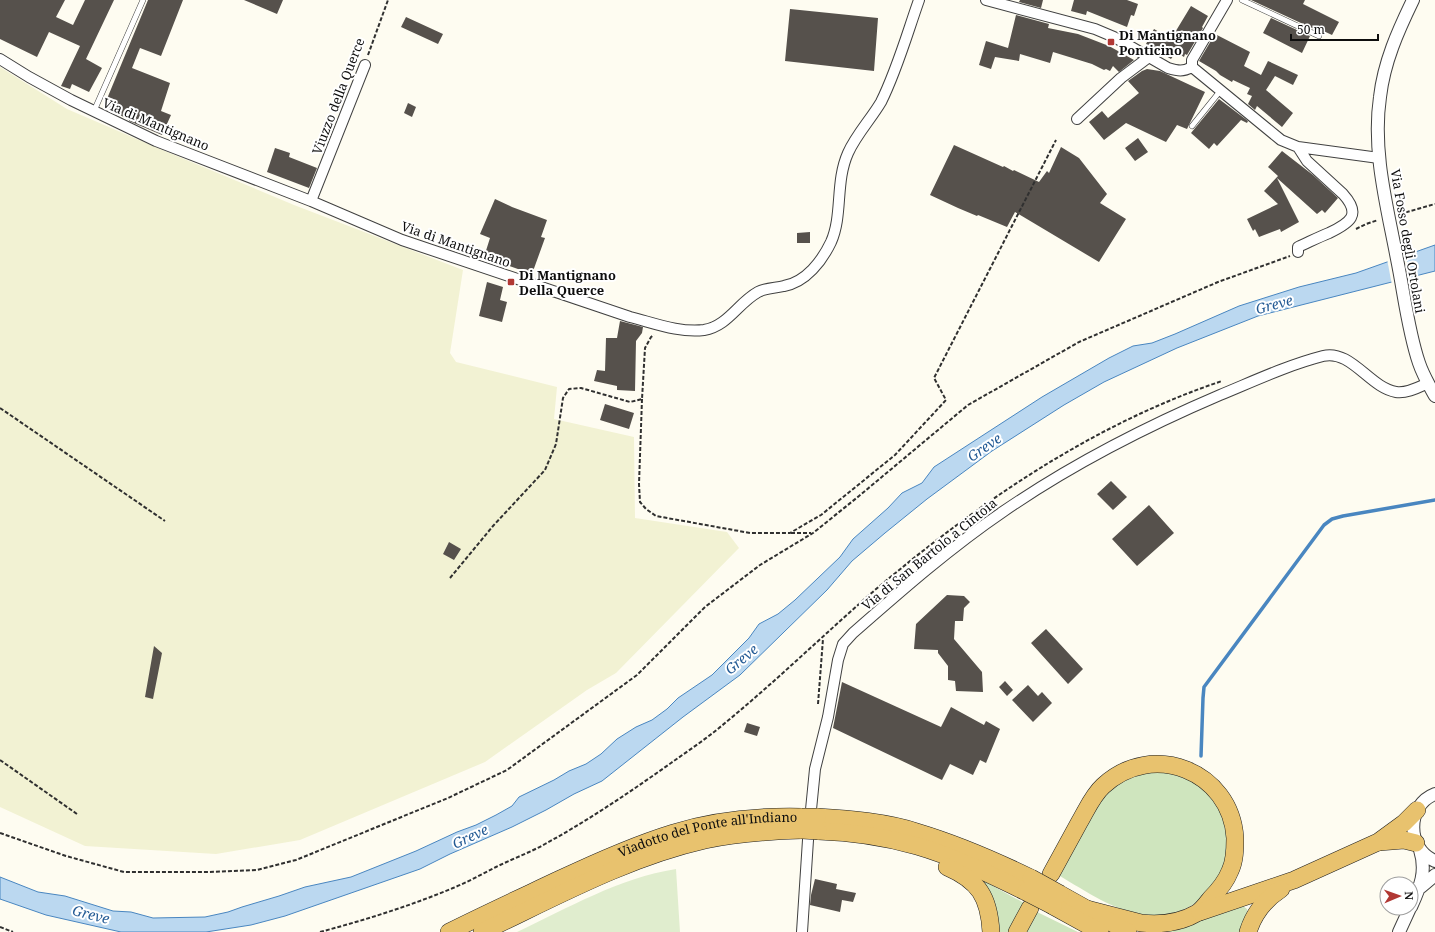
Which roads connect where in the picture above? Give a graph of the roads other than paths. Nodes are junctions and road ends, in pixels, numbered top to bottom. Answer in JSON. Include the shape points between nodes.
{"nodes":[{"id":1,"x":143,"y":0,"type":"edge"},
{"id":2,"x":919,"y":0,"type":"edge"},
{"id":3,"x":986,"y":0,"type":"edge"},
{"id":4,"x":1227,"y":0,"type":"edge"},
{"id":5,"x":1242,"y":0,"type":"edge"},
{"id":6,"x":1413,"y":0,"type":"edge"},
{"id":7,"x":1319,"y":36,"type":"dead end"},
{"id":8,"x":1149,"y":57,"type":"junction"},
{"id":9,"x":0,"y":59,"type":"edge"},
{"id":10,"x":365,"y":64,"type":"road end"},
{"id":11,"x":1192,"y":67,"type":"junction"},
{"id":12,"x":1221,"y":90,"type":"junction"},
{"id":13,"x":94,"y":111,"type":"junction"},
{"id":14,"x":1076,"y":119,"type":"dead end"},
{"id":15,"x":1192,"y":126,"type":"dead end"},
{"id":16,"x":1298,"y":147,"type":"junction"},
{"id":17,"x":1379,"y":158,"type":"junction"},
{"id":18,"x":311,"y":201,"type":"junction"},
{"id":19,"x":1296,"y":253,"type":"road end"},
{"id":20,"x":1428,"y":383,"type":"junction"},
{"id":21,"x":1435,"y":396,"type":"edge"},
{"id":22,"x":1435,"y":794,"type":"edge"},
{"id":23,"x":1417,"y":810,"type":"junction"},
{"id":24,"x":809,"y":827,"type":"junction"},
{"id":25,"x":889,"y":840,"type":"junction"},
{"id":26,"x":1378,"y":842,"type":"junction"},
{"id":27,"x":1418,"y":847,"type":"junction"},
{"id":28,"x":1435,"y":861,"type":"edge"},
{"id":29,"x":1051,"y":874,"type":"dead end"},
{"id":30,"x":1435,"y":875,"type":"edge"},
{"id":31,"x":1294,"y":880,"type":"junction"},
{"id":32,"x":1029,"y":885,"type":"junction"},
{"id":33,"x":1421,"y":887,"type":"junction"},
{"id":34,"x":1419,"y":891,"type":"edge"},
{"id":35,"x":1056,"y":900,"type":"junction"},
{"id":36,"x":1030,"y":908,"type":"dead end"},
{"id":37,"x":1084,"y":908,"type":"junction"},
{"id":38,"x":1198,"y":913,"type":"junction"},
{"id":39,"x":1407,"y":916,"type":"edge"},
{"id":40,"x":449,"y":932,"type":"edge"},
{"id":41,"x":482,"y":932,"type":"edge"},
{"id":42,"x":802,"y":932,"type":"edge"},
{"id":43,"x":991,"y":932,"type":"edge"},
{"id":44,"x":1017,"y":932,"type":"edge"},
{"id":45,"x":1100,"y":932,"type":"edge"},
{"id":46,"x":1128,"y":932,"type":"edge"},
{"id":47,"x":1248,"y":932,"type":"edge"},
{"id":48,"x":1399,"y":932,"type":"edge"}],
"edges":[{"from":1,"to":13,"type":"lane"},
{"from":2,"to":18,"type":"street","name":"Via di Mantignano","via":[[880,104],[849,151],[843,166],[832,240],[824,256],[811,271],[798,280],[786,286],[759,291],[718,326],[689,331],[610,311],[402,240]]},
{"from":3,"to":8,"type":"street","via":[[1095,28]]},
{"from":4,"to":11,"type":"street","via":[[1192,60]]},
{"from":5,"to":7,"type":"lane"},
{"from":6,"to":17,"type":"street","via":[[1393,44],[1382,78],[1378,117]]},
{"from":8,"to":11,"type":"street","via":[[1177,71],[1184,72]]},
{"from":8,"to":14,"type":"street","via":[[1121,78]]},
{"from":9,"to":13,"type":"street","name":"Via di Mantignano"},
{"from":10,"to":18,"type":"street","name":"Viuzzo della Querce"},
{"from":11,"to":12,"type":"street","name":"Via Fosso degli Ortolani"},
{"from":12,"to":15,"type":"lane"},
{"from":12,"to":16,"type":"street","name":"Via Fosso degli Ortolani","via":[[1281,140]]},
{"from":13,"to":18,"type":"street","name":"Via di Mantignano","via":[[156,141]]},
{"from":16,"to":17,"type":"street","name":"Via Fosso degli Ortolani"},
{"from":16,"to":19,"type":"street","via":[[1307,161],[1348,199],[1353,214],[1342,227],[1298,247]]},
{"from":17,"to":20,"type":"street","name":"Via Fosso degli Ortolani","via":[[1410,328],[1418,361]]},
{"from":20,"to":21,"type":"street","name":"Via Fosso degli Ortolani"},
{"from":20,"to":24,"type":"street","name":"Via di San Bartolo a Cintoia","via":[[1401,393],[1378,384],[1347,360],[1336,355],[1304,362],[1194,406],[1086,461],[1004,511],[896,596],[843,644],[815,770]]},
{"from":22,"to":23,"type":"street","via":[[1426,799]]},
{"from":23,"to":26,"type":"highway"},
{"from":23,"to":27,"type":"street","via":[[1412,830]]},
{"from":24,"to":25,"type":"highway","name":"Viadotto del Ponte all'Indiano"},
{"from":24,"to":32,"type":"highway","name":"Viadotto del Ponte all'Indiano","via":[[855,820],[916,831],[990,858]]},
{"from":24,"to":40,"type":"highway","name":"Viadotto del Ponte all'Indiano","via":[[769,816],[674,832],[600,861]]},
{"from":24,"to":41,"type":"highway","name":"Viadotto del Ponte all'Indiano","via":[[705,840],[669,850],[611,871]]},
{"from":24,"to":42,"type":"street","name":"Via di San Bartolo a Cintoia"},
{"from":25,"to":32,"type":"highway","name":"Viadotto del Ponte all'Indiano","via":[[918,846]]},
{"from":25,"to":43,"type":"highway","via":[[967,877],[985,900]]},
{"from":26,"to":27,"type":"highway","via":[[1404,840]]},
{"from":26,"to":31,"type":"highway"},
{"from":27,"to":28,"type":"street"},
{"from":27,"to":33,"type":"street","via":[[1423,860]]},
{"from":29,"to":38,"type":"highway","via":[[1093,797],[1102,786],[1138,766],[1178,766],[1197,775],[1218,793],[1230,812],[1234,831],[1235,854],[1230,871],[1221,888]]},
{"from":30,"to":33,"type":"street"},
{"from":31,"to":38,"type":"highway"},
{"from":31,"to":47,"type":"highway","via":[[1263,902]]},
{"from":32,"to":35,"type":"highway","name":"Viadotto del Ponte all'Indiano","bridge":true},
{"from":33,"to":34,"type":"street"},
{"from":35,"to":37,"type":"highway","name":"Viadotto del Ponte all'Indiano"},
{"from":35,"to":45,"type":"highway","name":"Viadotto del Ponte all'Indiano"},
{"from":36,"to":44,"type":"highway"},
{"from":37,"to":38,"type":"highway","via":[[1151,924],[1173,922]]},
{"from":37,"to":46,"type":"highway","name":"Viadotto del Ponte all'Indiano"},
{"from":39,"to":48,"type":"street"}]}
